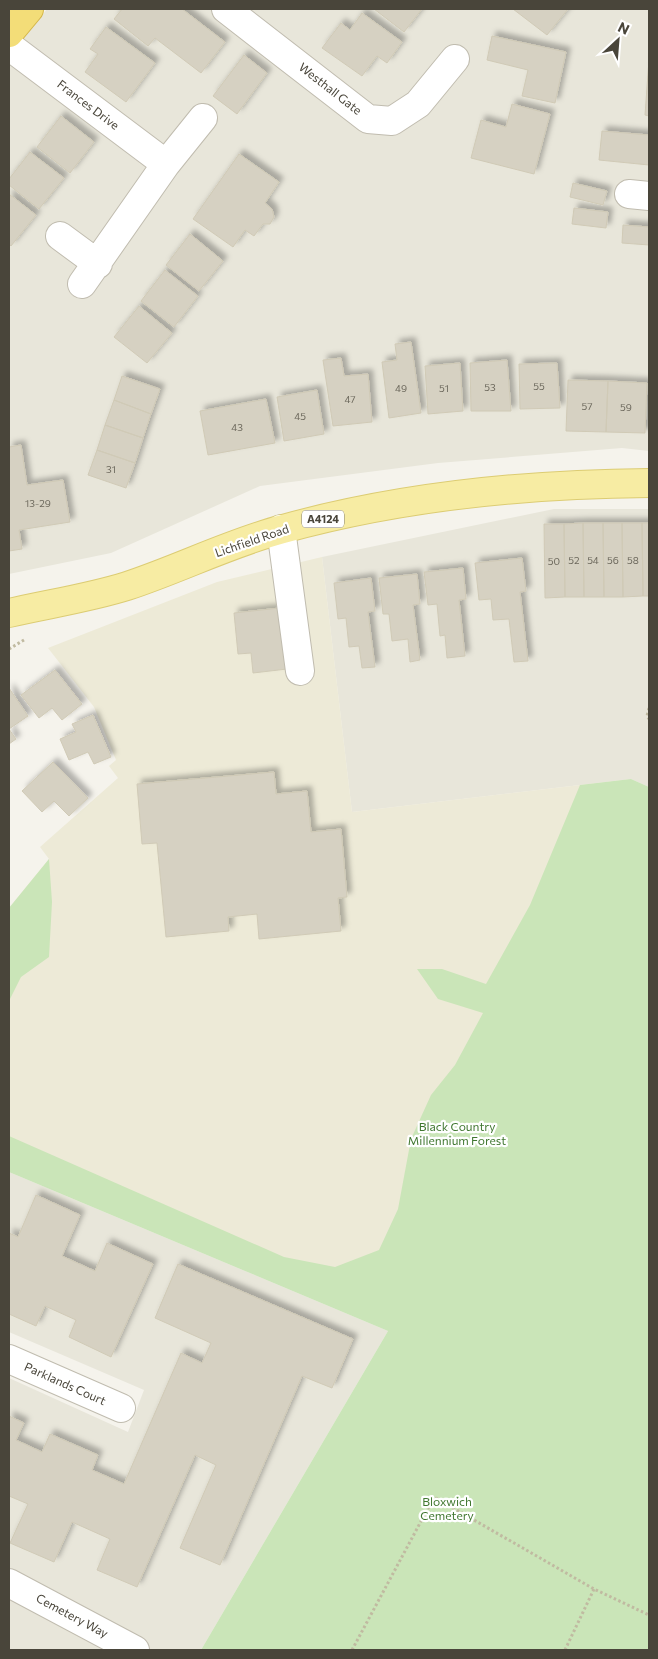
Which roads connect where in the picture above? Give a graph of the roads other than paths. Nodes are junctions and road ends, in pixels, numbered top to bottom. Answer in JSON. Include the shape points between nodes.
{"nodes":[{"id":1,"x":29,"y":9,"type":"edge"},
{"id":2,"x":226,"y":9,"type":"edge"},
{"id":3,"x":9,"y":33,"type":"edge"},
{"id":4,"x":9,"y":46,"type":"edge"},
{"id":5,"x":455,"y":59,"type":"dead end"},
{"id":6,"x":203,"y":118,"type":"dead end"},
{"id":7,"x":166,"y":164,"type":"junction"},
{"id":8,"x":60,"y":236,"type":"dead end"},
{"id":9,"x":649,"y":482,"type":"edge"},
{"id":10,"x":281,"y":529,"type":"junction"},
{"id":11,"x":9,"y":612,"type":"edge"},
{"id":12,"x":300,"y":671,"type":"dead end"},
{"id":13,"x":9,"y":1359,"type":"edge"},
{"id":14,"x":121,"y":1408,"type":"dead end"},
{"id":15,"x":9,"y":1582,"type":"edge"},
{"id":16,"x":135,"y":1650,"type":"edge"}],
"edges":[{"from":1,"to":3,"type":"highway"},
{"from":2,"to":5,"type":"street","name":"Westhall Gate","via":[[368,118],[392,121],[418,104]]},
{"from":4,"to":7,"type":"street","name":"Frances Drive"},
{"from":6,"to":7,"type":"street"},
{"from":7,"to":8,"type":"street","via":[[90,274]]},
{"from":9,"to":10,"type":"main road","name":"Lichfield Road","number":"A4124","via":[[494,490],[387,504]]},
{"from":10,"to":11,"type":"main road","name":"Lichfield Road","number":"A4124","via":[[127,586]]},
{"from":10,"to":12,"type":"street"},
{"from":13,"to":14,"type":"street","name":"Parklands Court"},
{"from":15,"to":16,"type":"street","name":"Cemetery Way"}]}
